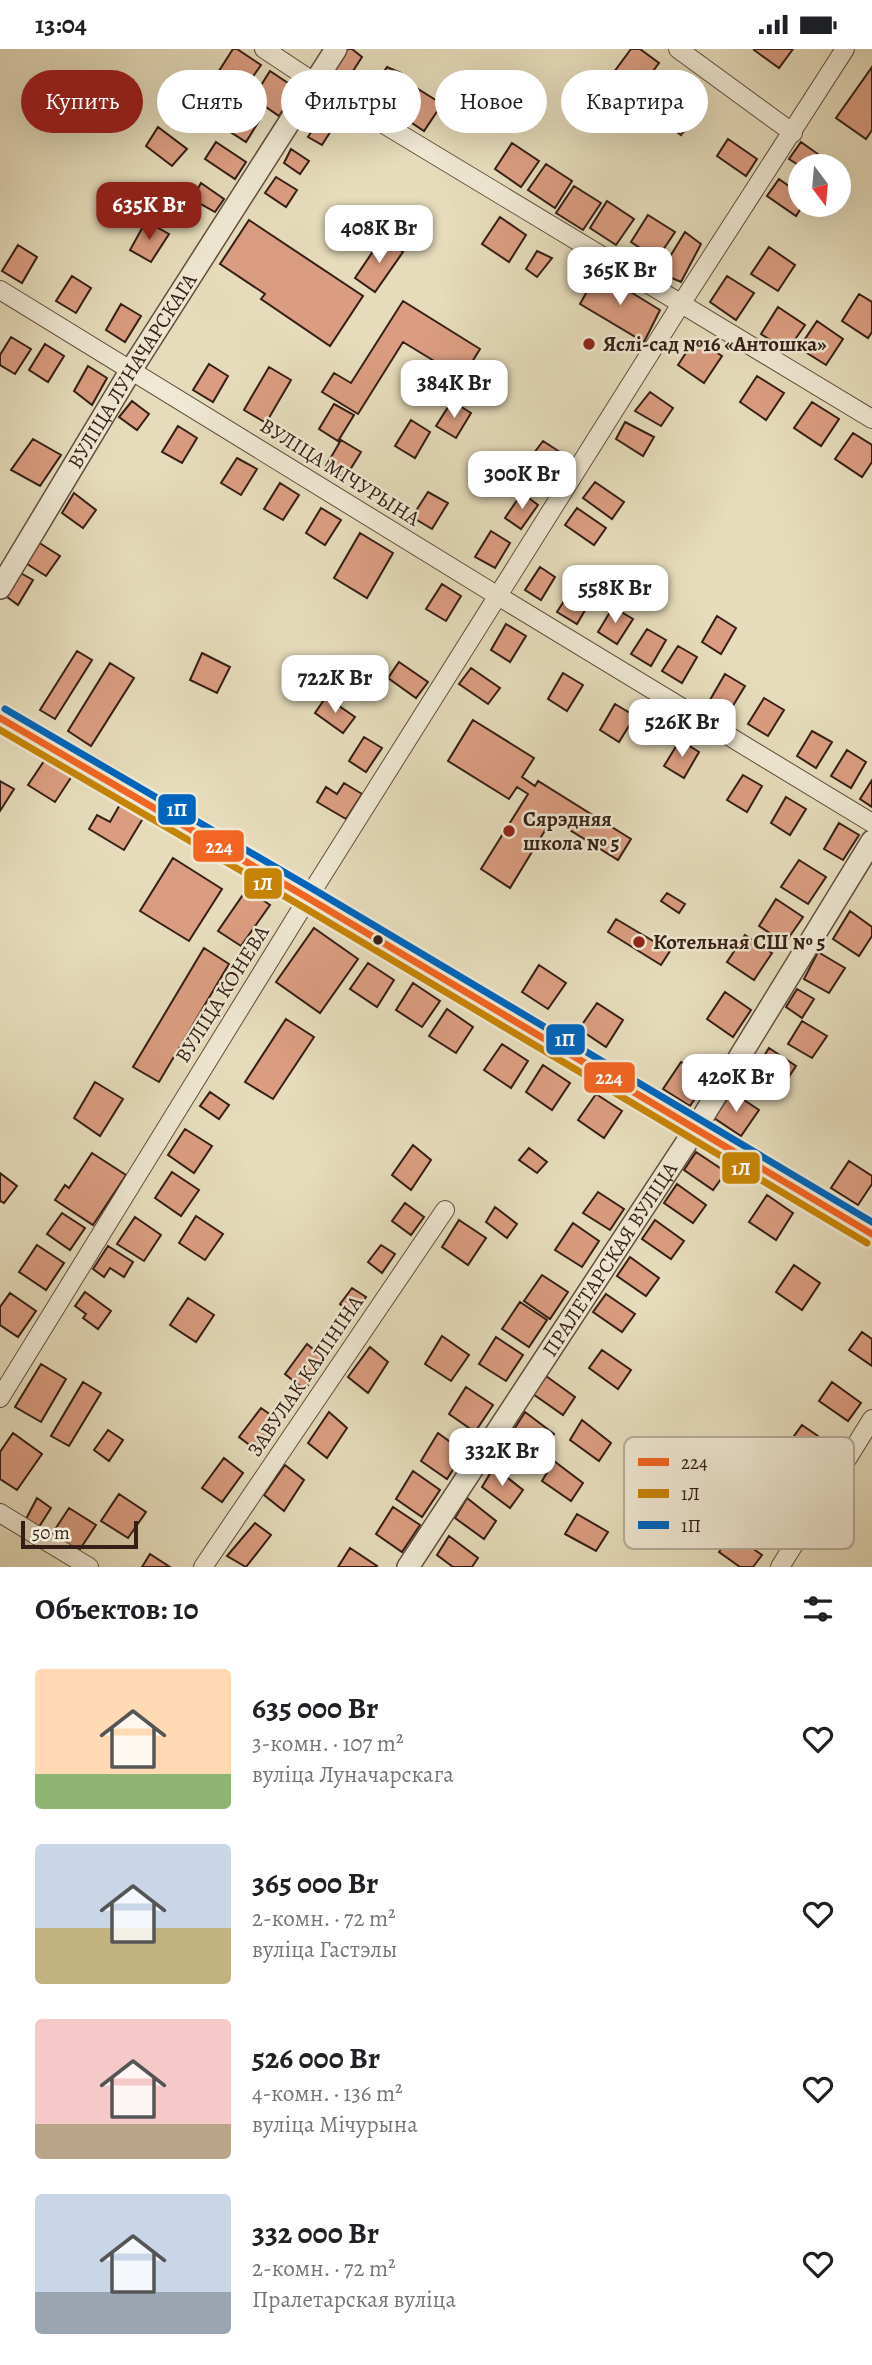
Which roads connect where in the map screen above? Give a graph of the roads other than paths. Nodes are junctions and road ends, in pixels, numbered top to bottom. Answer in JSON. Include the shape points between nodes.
{"nodes":[{"id":1,"x":264,"y":49,"type":"edge"},
{"id":2,"x":336,"y":49,"type":"edge"},
{"id":3,"x":678,"y":49,"type":"edge"},
{"id":4,"x":845,"y":49,"type":"edge"},
{"id":5,"x":296,"y":70,"type":"edge"},
{"id":6,"x":322,"y":70,"type":"edge"},
{"id":7,"x":282,"y":133,"type":"edge"},
{"id":8,"x":398,"y":133,"type":"edge"},
{"id":9,"x":793,"y":133,"type":"junction"},
{"id":10,"x":0,"y":290,"type":"edge"},
{"id":11,"x":681,"y":304,"type":"junction"},
{"id":12,"x":131,"y":370,"type":"junction"},
{"id":13,"x":872,"y":419,"type":"edge"},
{"id":14,"x":0,"y":588,"type":"edge"},
{"id":15,"x":498,"y":597,"type":"junction"},
{"id":16,"x":0,"y":718,"type":"edge"},
{"id":17,"x":872,"y":823,"type":"edge"},
{"id":18,"x":872,"y":841,"type":"edge"},
{"id":19,"x":308,"y":898,"type":"junction"},
{"id":20,"x":696,"y":1128,"type":"junction"},
{"id":21,"x":445,"y":1210,"type":"dead end"},
{"id":22,"x":872,"y":1234,"type":"edge"},
{"id":23,"x":0,"y":1398,"type":"edge"},
{"id":24,"x":872,"y":1419,"type":"edge"},
{"id":25,"x":854,"y":1448,"type":"edge"},
{"id":26,"x":0,"y":1513,"type":"edge"},
{"id":27,"x":791,"y":1549,"type":"edge"},
{"id":28,"x":89,"y":1567,"type":"edge"},
{"id":29,"x":203,"y":1567,"type":"edge"},
{"id":30,"x":408,"y":1567,"type":"edge"},
{"id":31,"x":780,"y":1567,"type":"edge"}],
"edges":[{"from":1,"to":5,"type":"street"},
{"from":2,"to":6,"type":"street","name":"ВУЛІЦА ЛУНАЧАРСКАГА"},
{"from":3,"to":9,"type":"street"},
{"from":4,"to":9,"type":"street","name":"ВУЛІЦА КОНЕВА"},
{"from":7,"to":12,"type":"street","name":"ВУЛІЦА ЛУНАЧАРСКАГА"},
{"from":8,"to":11,"type":"street"},
{"from":9,"to":11,"type":"street","name":"ВУЛІЦА КОНЕВА"},
{"from":10,"to":12,"type":"street","name":"ВУЛІЦА МІЧУРЫНА"},
{"from":11,"to":13,"type":"street"},
{"from":11,"to":15,"type":"street","name":"ВУЛІЦА КОНЕВА"},
{"from":12,"to":14,"type":"street","name":"ВУЛІЦА ЛУНАЧАРСКАГА"},
{"from":12,"to":15,"type":"street","name":"ВУЛІЦА МІЧУРЫНА"},
{"from":15,"to":17,"type":"street","name":"ВУЛІЦА МІЧУРЫНА"},
{"from":15,"to":19,"type":"street","name":"ВУЛІЦА КОНЕВА"},
{"from":16,"to":19,"type":"street"},
{"from":18,"to":20,"type":"street","name":"ПРАЛЕТАРСКАЯ ВУЛІЦА"},
{"from":19,"to":20,"type":"street"},
{"from":19,"to":23,"type":"street","name":"ВУЛІЦА КОНЕВА"},
{"from":20,"to":22,"type":"street"},
{"from":20,"to":30,"type":"street","name":"ПРАЛЕТАРСКАЯ ВУЛІЦА"},
{"from":21,"to":29,"type":"street","name":"ЗАВУЛАК КАЛІНІНА"},
{"from":24,"to":25,"type":"street"},
{"from":26,"to":28,"type":"street"},
{"from":27,"to":31,"type":"street"}]}
